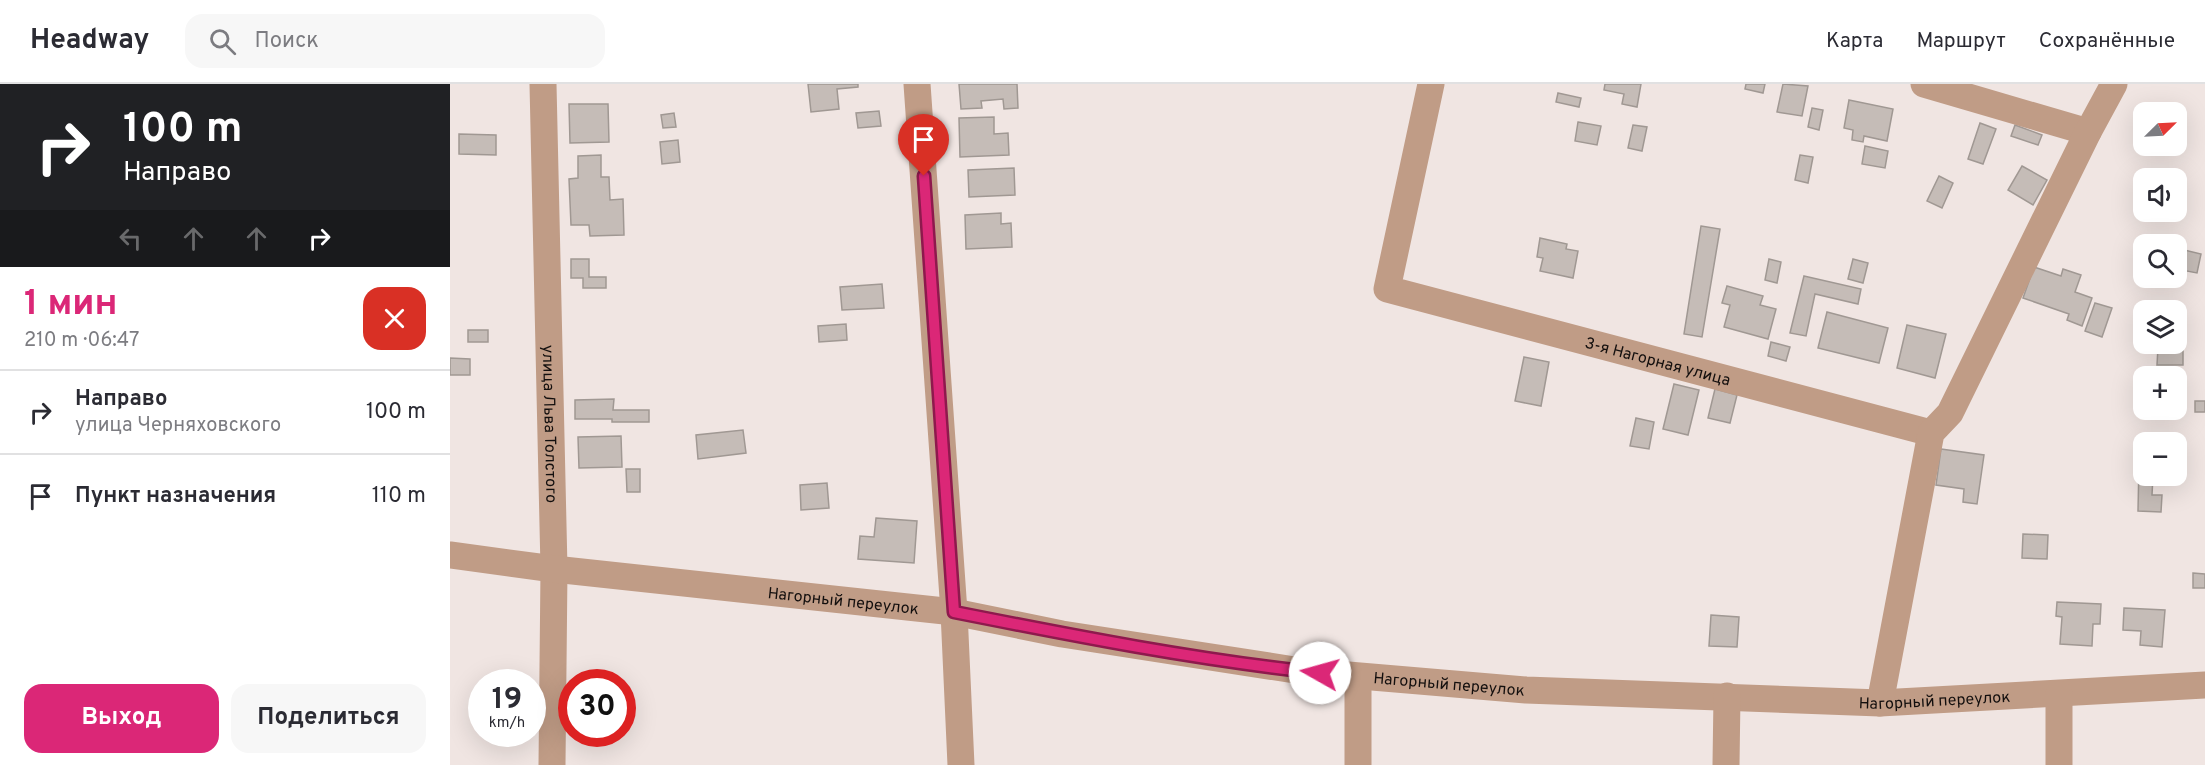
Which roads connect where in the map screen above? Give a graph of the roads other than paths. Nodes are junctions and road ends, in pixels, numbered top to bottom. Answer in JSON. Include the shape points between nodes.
{"nodes":[{"id":1,"x":543,"y":84,"type":"edge"},
{"id":2,"x":917,"y":84,"type":"edge"},
{"id":3,"x":1431,"y":84,"type":"edge"},
{"id":4,"x":1924,"y":84,"type":"edge"},
{"id":5,"x":2114,"y":84,"type":"edge"},
{"id":6,"x":2088,"y":132,"type":"junction"},
{"id":7,"x":1931,"y":433,"type":"junction"},
{"id":8,"x":450,"y":555,"type":"edge"},
{"id":9,"x":554,"y":569,"type":"junction"},
{"id":10,"x":954,"y":612,"type":"junction"},
{"id":11,"x":1358,"y":677,"type":"junction"},
{"id":12,"x":2205,"y":685,"type":"edge"},
{"id":13,"x":2059,"y":694,"type":"junction"},
{"id":14,"x":1727,"y":696,"type":"junction"},
{"id":15,"x":1880,"y":703,"type":"junction"},
{"id":16,"x":552,"y":765,"type":"edge"},
{"id":17,"x":961,"y":765,"type":"edge"},
{"id":18,"x":1358,"y":765,"type":"edge"},
{"id":19,"x":1726,"y":765,"type":"edge"},
{"id":20,"x":2059,"y":765,"type":"edge"}],
"edges":[{"from":1,"to":9,"type":"street","name":"улица Льва Толстого"},
{"from":2,"to":10,"type":"street"},
{"from":3,"to":7,"type":"street","name":"3-я Нагорная улица","via":[[1387,289]]},
{"from":4,"to":6,"type":"street"},
{"from":5,"to":6,"type":"street"},
{"from":6,"to":7,"type":"street","via":[[1950,413]]},
{"from":7,"to":15,"type":"street"},
{"from":8,"to":9,"type":"street","name":"Нагорный переулок"},
{"from":9,"to":10,"type":"street","name":"Нагорный переулок"},
{"from":9,"to":16,"type":"street","name":"улица Льва Толстого"},
{"from":10,"to":11,"type":"street","name":"Нагорный переулок","via":[[1062,634]]},
{"from":10,"to":17,"type":"street"},
{"from":11,"to":14,"type":"street","name":"Нагорный переулок","via":[[1561,692]]},
{"from":11,"to":18,"type":"street"},
{"from":12,"to":13,"type":"street","name":"Нагорный переулок"},
{"from":13,"to":15,"type":"street","name":"Нагорный переулок"},
{"from":13,"to":20,"type":"street"},
{"from":14,"to":15,"type":"street","name":"Нагорный переулок"},
{"from":14,"to":19,"type":"street"}]}
